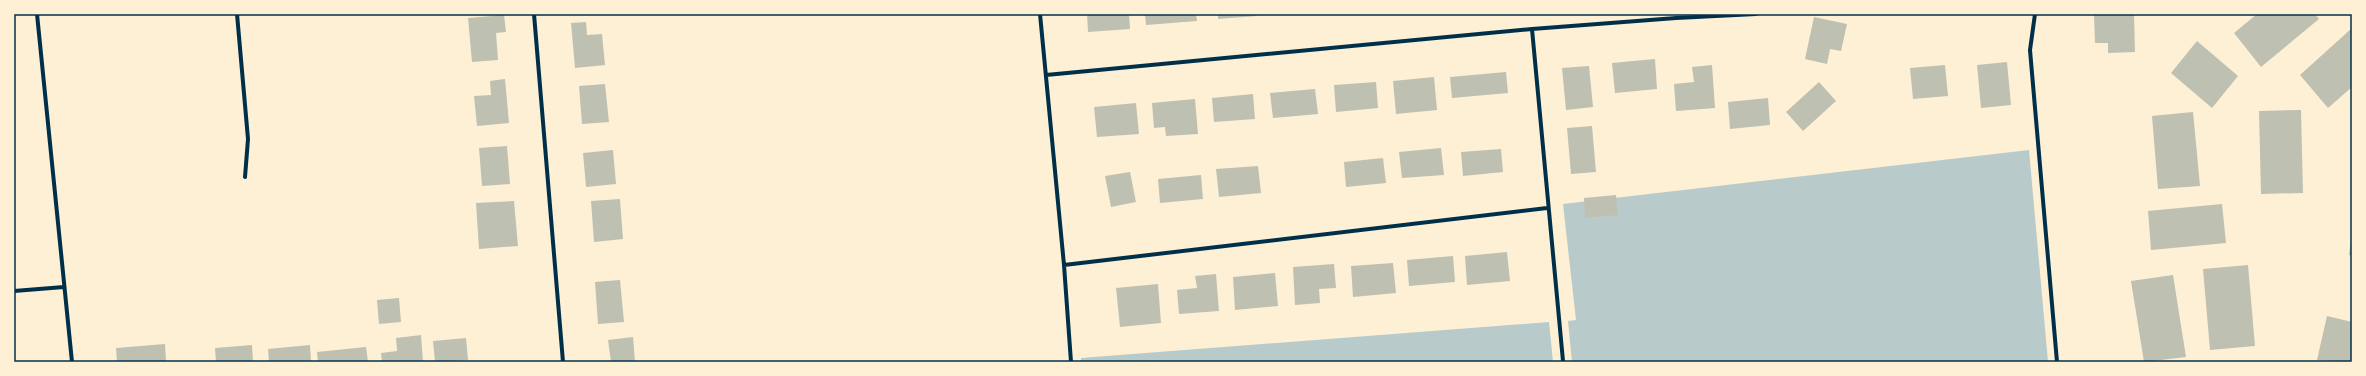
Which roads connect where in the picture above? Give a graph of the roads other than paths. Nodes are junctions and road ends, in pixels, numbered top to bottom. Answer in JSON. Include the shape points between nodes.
{"nodes":[{"id":1,"x":37,"y":14,"type":"edge"},
{"id":2,"x":237,"y":14,"type":"edge"},
{"id":3,"x":534,"y":14,"type":"edge"},
{"id":4,"x":1040,"y":14,"type":"edge"},
{"id":5,"x":1756,"y":14,"type":"edge"},
{"id":6,"x":2035,"y":14,"type":"edge"},
{"id":7,"x":1532,"y":29,"type":"junction"},
{"id":8,"x":1046,"y":75,"type":"junction"},
{"id":9,"x":245,"y":177,"type":"dead end"},
{"id":10,"x":1547,"y":208,"type":"junction"},
{"id":11,"x":1064,"y":265,"type":"junction"},
{"id":12,"x":64,"y":287,"type":"junction"},
{"id":13,"x":14,"y":292,"type":"edge"},
{"id":14,"x":1563,"y":361,"type":"dead end"},
{"id":15,"x":72,"y":362,"type":"edge"},
{"id":16,"x":564,"y":362,"type":"edge"},
{"id":17,"x":1071,"y":362,"type":"edge"},
{"id":18,"x":2057,"y":362,"type":"edge"}],
"edges":[{"from":1,"to":12,"type":"street"},
{"from":2,"to":9,"type":"street","via":[[248,139]]},
{"from":3,"to":16,"type":"street"},
{"from":4,"to":8,"type":"street"},
{"from":5,"to":7,"type":"street"},
{"from":6,"to":18,"type":"street","via":[[2030,50]]},
{"from":7,"to":8,"type":"street"},
{"from":7,"to":10,"type":"street"},
{"from":8,"to":11,"type":"street"},
{"from":10,"to":11,"type":"street"},
{"from":10,"to":14,"type":"street"},
{"from":11,"to":17,"type":"street"},
{"from":12,"to":13,"type":"street"},
{"from":12,"to":15,"type":"street"}]}
